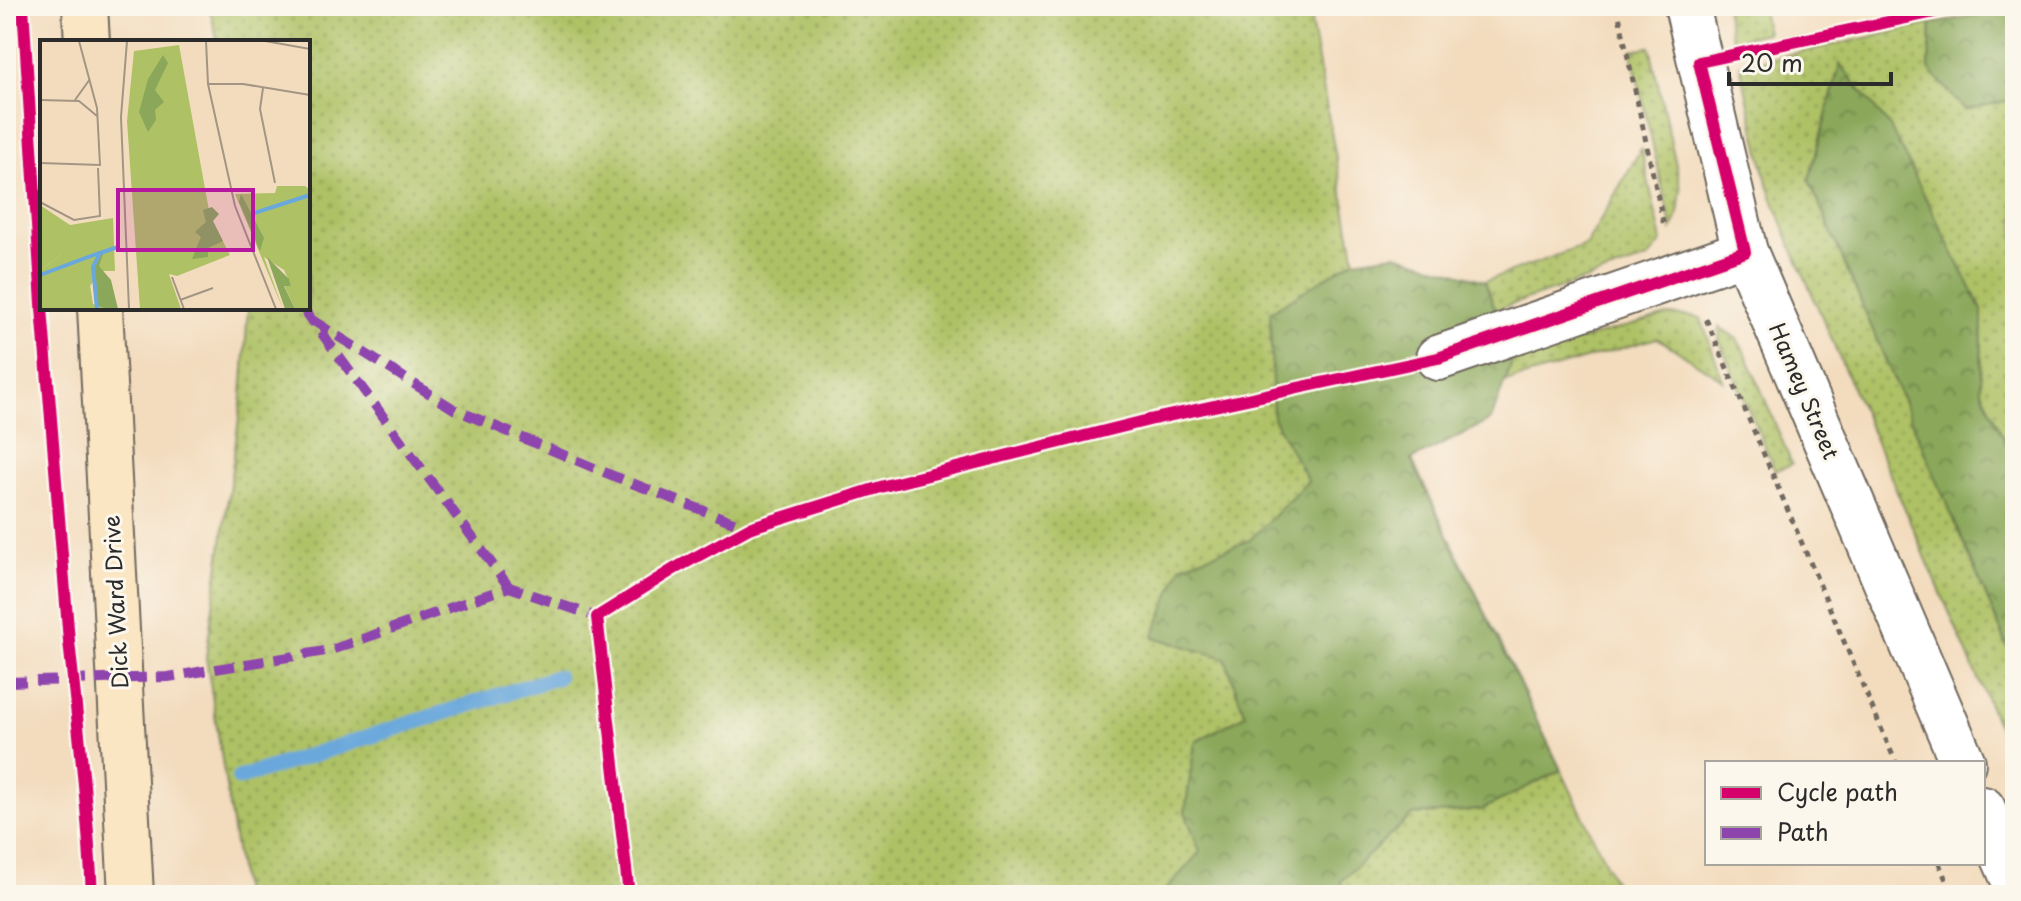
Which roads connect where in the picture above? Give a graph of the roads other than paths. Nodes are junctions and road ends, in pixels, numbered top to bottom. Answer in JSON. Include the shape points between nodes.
{"nodes":[{"id":1,"x":85,"y":6,"type":"edge"},
{"id":2,"x":1687,"y":6,"type":"edge"},
{"id":3,"x":87,"y":40,"type":"edge"},
{"id":4,"x":1745,"y":252,"type":"junction"},
{"id":5,"x":100,"y":310,"type":"edge"},
{"id":6,"x":1438,"y":358,"type":"dead end"},
{"id":7,"x":1962,"y":761,"type":"edge"},
{"id":8,"x":1985,"y":814,"type":"edge"},
{"id":9,"x":2015,"y":883,"type":"edge"},
{"id":10,"x":131,"y":895,"type":"edge"}],
"edges":[{"from":1,"to":3,"type":"street"},
{"from":2,"to":4,"type":"street","name":"Hamey Street"},
{"from":4,"to":6,"type":"street"},
{"from":4,"to":7,"type":"street","name":"Hamey Street"},
{"from":5,"to":10,"type":"street","name":"Dick Ward Drive"},
{"from":8,"to":9,"type":"street"}]}
